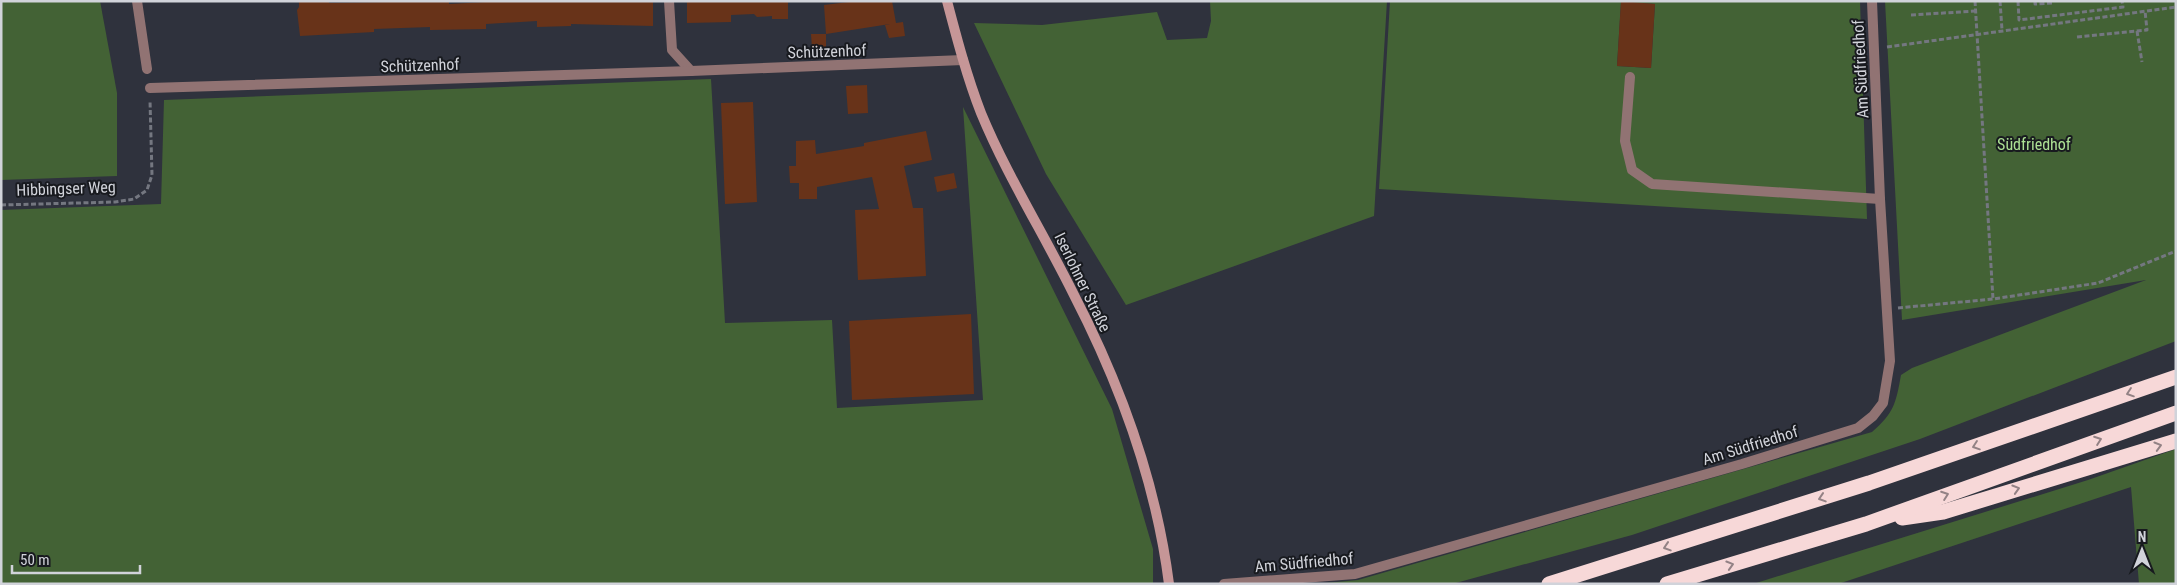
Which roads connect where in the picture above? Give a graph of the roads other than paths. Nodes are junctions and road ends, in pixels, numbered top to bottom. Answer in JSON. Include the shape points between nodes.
{"nodes":[{"id":1,"x":137,"y":1,"type":"edge"},
{"id":2,"x":669,"y":1,"type":"edge"},
{"id":3,"x":947,"y":1,"type":"edge"},
{"id":4,"x":1872,"y":1,"type":"edge"},
{"id":5,"x":964,"y":60,"type":"junction"},
{"id":6,"x":147,"y":70,"type":"dead end"},
{"id":7,"x":691,"y":71,"type":"junction"},
{"id":8,"x":1630,"y":77,"type":"dead end"},
{"id":9,"x":150,"y":88,"type":"road end"},
{"id":10,"x":1880,"y":200,"type":"junction"},
{"id":11,"x":2176,"y":377,"type":"edge"},
{"id":12,"x":2176,"y":413,"type":"edge"},
{"id":13,"x":2176,"y":441,"type":"edge"},
{"id":14,"x":1866,"y":524,"type":"junction"},
{"id":15,"x":1169,"y":584,"type":"edge"},
{"id":16,"x":1224,"y":584,"type":"edge"},
{"id":17,"x":1549,"y":584,"type":"edge"},
{"id":18,"x":1667,"y":584,"type":"edge"}],
"edges":[{"from":1,"to":6,"type":"street"},
{"from":2,"to":7,"type":"street","via":[[672,50]]},
{"from":3,"to":5,"type":"main road","name":"Iserlohner Straße"},
{"from":4,"to":10,"type":"street","name":"Am Südfriedhof"},
{"from":5,"to":7,"type":"street","name":"Schützenhof"},
{"from":5,"to":15,"type":"main road","name":"Iserlohner Straße","via":[[981,113],[1075,296],[1126,407],[1148,477]]},
{"from":7,"to":9,"type":"street","name":"Schützenhof"},
{"from":8,"to":10,"type":"street","via":[[1625,141],[1632,170],[1652,184]]},
{"from":10,"to":16,"type":"street","name":"Am Südfriedhof","via":[[1890,361],[1883,403],[1858,428],[1355,574]]},
{"from":11,"to":17,"type":"highway","one_way":true,"via":[[1869,482]]},
{"from":14,"to":12,"type":"highway","one_way":true},
{"from":14,"to":13,"type":"highway","one_way":true,"via":[[1943,512]]},
{"from":18,"to":14,"type":"highway","one_way":true}]}
